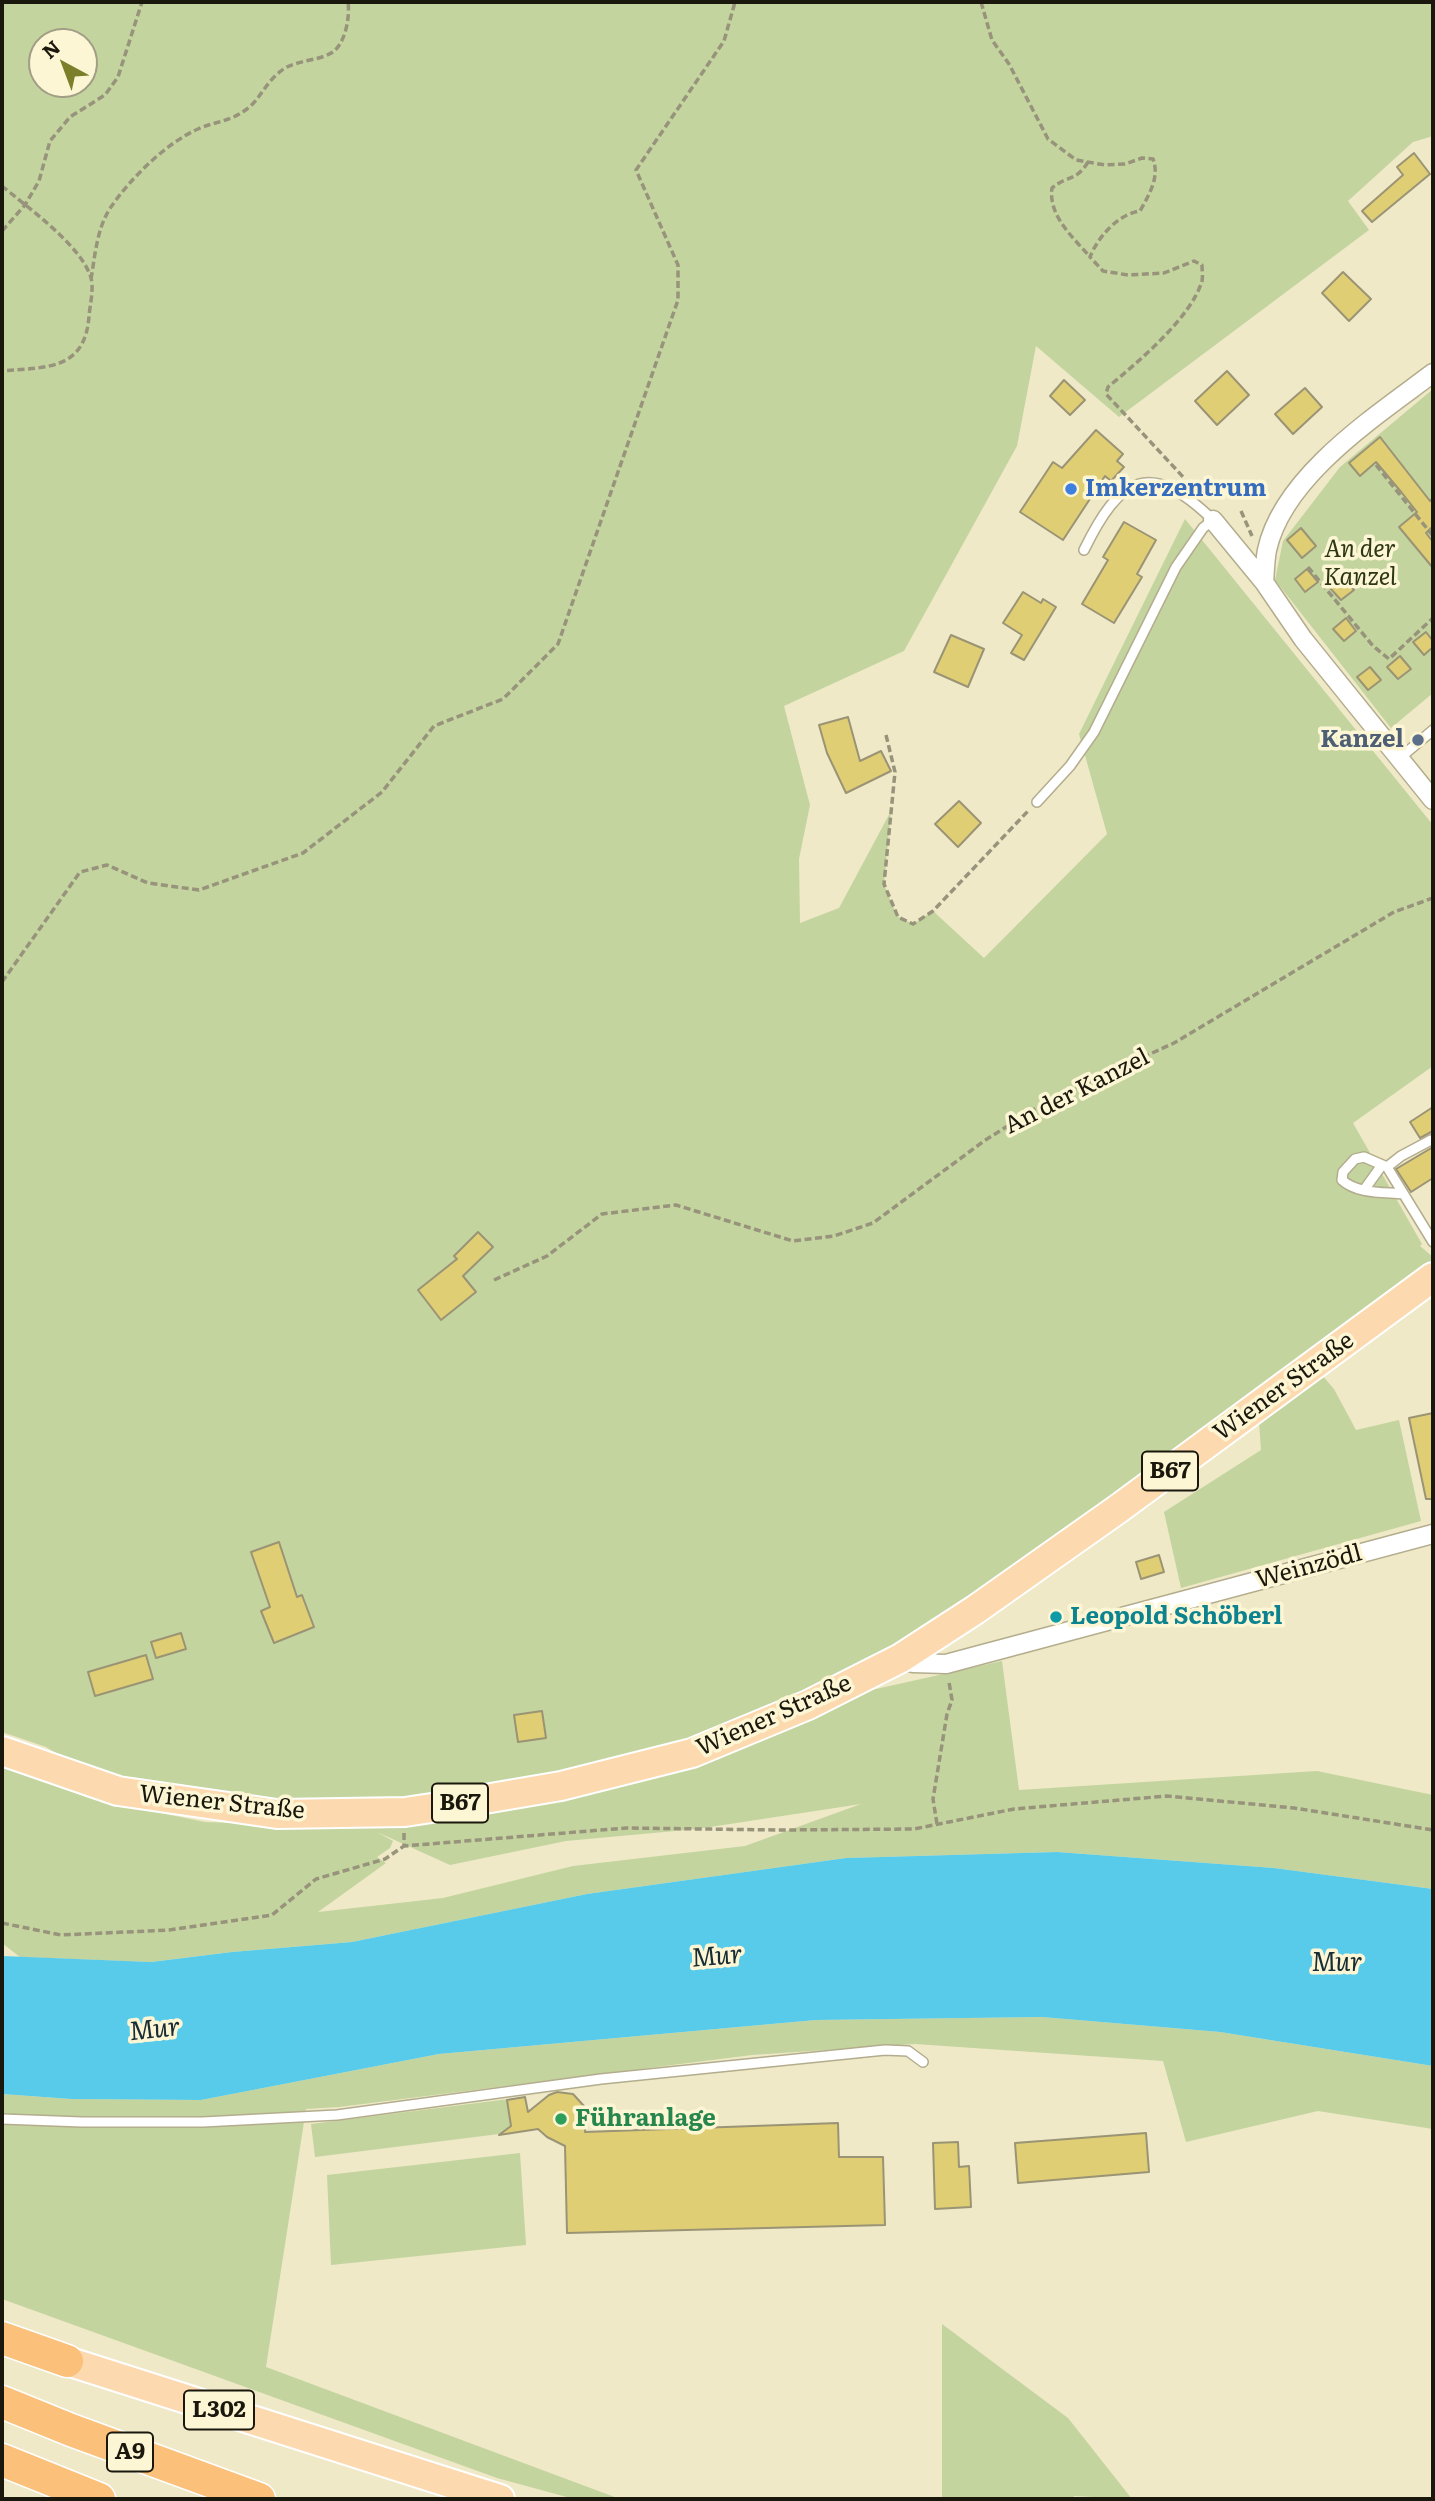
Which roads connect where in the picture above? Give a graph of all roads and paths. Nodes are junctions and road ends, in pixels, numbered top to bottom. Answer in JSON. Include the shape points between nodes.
{"nodes":[{"id":1,"x":142,"y":2,"type":"edge"},
{"id":2,"x":348,"y":2,"type":"edge"},
{"id":3,"x":735,"y":2,"type":"edge"},
{"id":4,"x":981,"y":2,"type":"edge"},
{"id":5,"x":1088,"y":162,"type":"junction"},
{"id":6,"x":2,"y":186,"type":"edge"},
{"id":7,"x":25,"y":205,"type":"junction"},
{"id":8,"x":2,"y":231,"type":"edge"},
{"id":9,"x":1090,"y":257,"type":"junction"},
{"id":10,"x":91,"y":279,"type":"junction"},
{"id":11,"x":2,"y":371,"type":"edge"},
{"id":12,"x":1433,"y":373,"type":"edge"},
{"id":13,"x":1376,"y":466,"type":"dead end"},
{"id":14,"x":1189,"y":484,"type":"dead end"},
{"id":15,"x":1213,"y":520,"type":"junction"},
{"id":16,"x":1433,"y":536,"type":"edge"},
{"id":17,"x":1084,"y":550,"type":"dead end"},
{"id":18,"x":1308,"y":567,"type":"dead end"},
{"id":19,"x":1264,"y":582,"type":"junction"},
{"id":20,"x":1433,"y":618,"type":"edge"},
{"id":21,"x":1433,"y":730,"type":"edge"},
{"id":22,"x":886,"y":735,"type":"dead end"},
{"id":23,"x":1401,"y":757,"type":"junction"},
{"id":24,"x":1433,"y":800,"type":"edge"},
{"id":25,"x":1037,"y":802,"type":"joint"},
{"id":26,"x":1433,"y":898,"type":"edge"},
{"id":27,"x":2,"y":982,"type":"edge"},
{"id":28,"x":1431,"y":1140,"type":"dead end"},
{"id":29,"x":1384,"y":1166,"type":"junction"},
{"id":30,"x":1364,"y":1190,"type":"junction"},
{"id":31,"x":1403,"y":1194,"type":"junction"},
{"id":32,"x":1433,"y":1242,"type":"edge"},
{"id":33,"x":1433,"y":1276,"type":"edge"},
{"id":34,"x":494,"y":1280,"type":"dead end"},
{"id":35,"x":1433,"y":1534,"type":"edge"},
{"id":36,"x":901,"y":1658,"type":"junction"},
{"id":37,"x":946,"y":1664,"type":"junction"},
{"id":38,"x":2,"y":1751,"type":"edge"},
{"id":39,"x":405,"y":1812,"type":"junction"},
{"id":40,"x":937,"y":1824,"type":"junction"},
{"id":41,"x":1433,"y":1830,"type":"edge"},
{"id":42,"x":404,"y":1846,"type":"junction"},
{"id":43,"x":2,"y":1923,"type":"edge"},
{"id":44,"x":923,"y":2062,"type":"dead end"},
{"id":45,"x":2,"y":2119,"type":"edge"},
{"id":46,"x":2,"y":2338,"type":"edge"},
{"id":47,"x":68,"y":2361,"type":"joint"},
{"id":48,"x":2,"y":2402,"type":"edge"},
{"id":49,"x":2,"y":2460,"type":"edge"},
{"id":50,"x":233,"y":2493,"type":"edge"},
{"id":51,"x":99,"y":2499,"type":"edge"},
{"id":52,"x":259,"y":2499,"type":"edge"},
{"id":53,"x":500,"y":2499,"type":"edge"}],
"edges":[{"from":1,"to":7,"type":"path","via":[[118,77],[105,95],[70,117],[50,141],[39,181]]},
{"from":2,"to":10,"type":"path","via":[[349,14],[333,51],[286,68],[265,85],[251,107],[231,120],[197,129],[159,154],[131,183],[109,209]]},
{"from":3,"to":27,"type":"path","via":[[723,41],[636,170],[678,265],[678,300],[558,644],[503,699],[434,726],[382,792],[303,853],[199,890],[148,883],[107,865],[80,872]]},
{"from":4,"to":5,"type":"path","via":[[992,40],[1048,139],[1076,160]]},
{"from":5,"to":9,"type":"path","via":[[1081,173],[1059,181],[1051,198],[1053,210]]},
{"from":5,"to":9,"type":"path","via":[[1105,165],[1153,159],[1157,170],[1140,211],[1128,213],[1113,226]]},
{"from":6,"to":7,"type":"path"},
{"from":7,"to":8,"type":"path"},
{"from":7,"to":10,"type":"path","via":[[80,258]]},
{"from":9,"to":14,"type":"path","via":[[1103,271],[1128,275],[1164,273],[1194,261],[1202,265],[1202,281],[1187,308],[1150,353],[1108,387],[1107,394]]},
{"from":10,"to":11,"type":"path","via":[[88,329],[81,350],[68,360]]},
{"from":12,"to":19,"type":"street","via":[[1339,447],[1296,488],[1267,549]]},
{"from":13,"to":16,"type":"path"},
{"from":15,"to":17,"type":"lane","via":[[1196,503],[1159,482],[1134,484],[1099,520]]},
{"from":15,"to":19,"type":"street"},
{"from":15,"to":25,"type":"lane","via":[[1176,567],[1094,732]]},
{"from":18,"to":20,"type":"path","via":[[1389,659]]},
{"from":19,"to":23,"type":"street","via":[[1303,639]]},
{"from":21,"to":23,"type":"lane"},
{"from":22,"to":25,"type":"path","via":[[895,772],[884,884],[898,917],[913,924],[933,911]]},
{"from":23,"to":24,"type":"street"},
{"from":26,"to":34,"type":"path","name":"An der Kanzel","via":[[1394,912],[1174,1043],[1046,1101],[984,1140],[873,1223],[834,1236],[793,1241],[676,1205],[602,1214],[547,1256]]},
{"from":28,"to":29,"type":"lane"},
{"from":29,"to":30,"type":"lane"},
{"from":29,"to":30,"type":"lane","via":[[1364,1157],[1348,1165],[1342,1180]]},
{"from":29,"to":31,"type":"lane"},
{"from":30,"to":31,"type":"lane"},
{"from":31,"to":32,"type":"lane"},
{"from":33,"to":36,"type":"main road","name":"Wiener Straße","number":"B67","via":[[1118,1509]]},
{"from":35,"to":37,"type":"street","name":"Weinzödl"},
{"from":36,"to":37,"type":"street","name":"Weinzödl"},
{"from":36,"to":39,"type":"main road","name":"Wiener Straße","number":"B67","via":[[808,1705],[692,1753],[561,1786]]},
{"from":37,"to":40,"type":"path","via":[[952,1700],[933,1799]]},
{"from":38,"to":39,"type":"main road","name":"Wiener Straße","number":"B67","via":[[118,1791],[277,1814]]},
{"from":39,"to":42,"type":"path"},
{"from":40,"to":41,"type":"path","via":[[1014,1810],[1167,1796],[1294,1808]]},
{"from":40,"to":42,"type":"path","via":[[914,1829],[626,1828]]},
{"from":42,"to":43,"type":"path","via":[[385,1859],[316,1879],[272,1915],[169,1930],[61,1935]]},
{"from":44,"to":45,"type":"lane","via":[[908,2051],[859,2052],[601,2079],[337,2115],[189,2122]]},
{"from":46,"to":47,"type":"highway"},
{"from":47,"to":53,"type":"main road","number":"L302"},
{"from":48,"to":50,"type":"highway","number":"A9"},
{"from":49,"to":51,"type":"highway","number":"A9"},
{"from":50,"to":52,"type":"highway","number":"A9"}]}
